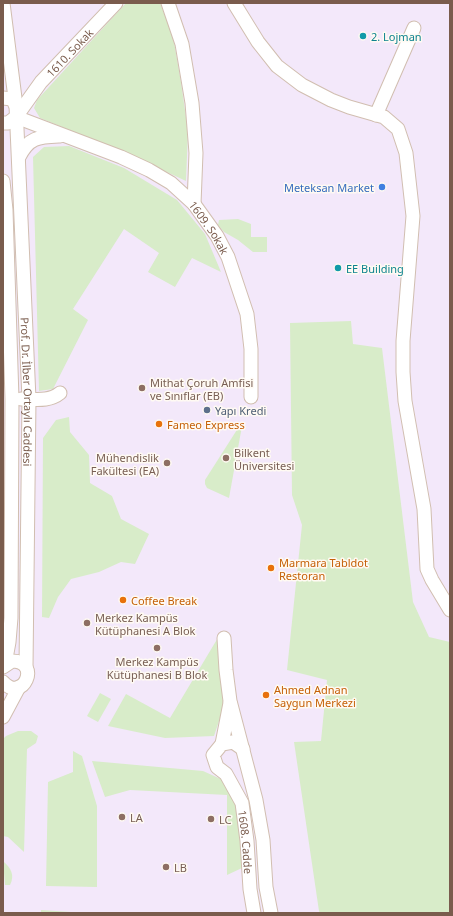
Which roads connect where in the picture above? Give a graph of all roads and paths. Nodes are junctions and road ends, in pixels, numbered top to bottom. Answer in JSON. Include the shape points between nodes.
{"nodes":[{"id":1,"x":3,"y":3,"type":"edge"},
{"id":2,"x":116,"y":3,"type":"edge"},
{"id":3,"x":168,"y":3,"type":"edge"},
{"id":4,"x":234,"y":3,"type":"edge"},
{"id":5,"x":414,"y":28,"type":"dead end"},
{"id":6,"x":41,"y":82,"type":"junction"},
{"id":7,"x":15,"y":92,"type":"junction"},
{"id":8,"x":29,"y":97,"type":"junction"},
{"id":9,"x":3,"y":98,"type":"edge"},
{"id":10,"x":16,"y":111,"type":"junction"},
{"id":11,"x":376,"y":115,"type":"junction"},
{"id":12,"x":3,"y":123,"type":"edge"},
{"id":13,"x":34,"y":124,"type":"junction"},
{"id":14,"x":62,"y":135,"type":"junction"},
{"id":15,"x":19,"y":157,"type":"junction"},
{"id":16,"x":3,"y":181,"type":"edge"},
{"id":17,"x":194,"y":204,"type":"junction"},
{"id":18,"x":60,"y":393,"type":"dead end"},
{"id":19,"x":251,"y":397,"type":"dead end"},
{"id":20,"x":12,"y":399,"type":"junction"},
{"id":21,"x":29,"y":399,"type":"junction"},
{"id":22,"x":11,"y":508,"type":"junction"},
{"id":23,"x":28,"y":508,"type":"junction"},
{"id":24,"x":450,"y":610,"type":"edge"},
{"id":25,"x":224,"y":638,"type":"dead end"},
{"id":26,"x":4,"y":665,"type":"edge"},
{"id":27,"x":26,"y":667,"type":"junction"},
{"id":28,"x":3,"y":682,"type":"edge"},
{"id":29,"x":19,"y":687,"type":"junction"},
{"id":30,"x":230,"y":701,"type":"junction"},
{"id":31,"x":3,"y":717,"type":"edge"},
{"id":32,"x":222,"y":744,"type":"junction"},
{"id":33,"x":244,"y":755,"type":"junction"},
{"id":34,"x":226,"y":774,"type":"junction"},
{"id":35,"x":254,"y":913,"type":"edge"},
{"id":36,"x":271,"y":913,"type":"edge"}],
"edges":[{"from":1,"to":7,"type":"street","name":"Prof. Dr. İlber Ortaylı Caddesi"},
{"from":2,"to":6,"type":"street","name":"1610. Sokak"},
{"from":3,"to":17,"type":"street","via":[[182,44],[192,102],[196,153]]},
{"from":4,"to":11,"type":"street","via":[[258,42],[283,71],[330,100]]},
{"from":5,"to":11,"type":"street"},
{"from":6,"to":7,"type":"street","name":"1610. Sokak"},
{"from":6,"to":8,"type":"street"},
{"from":7,"to":10,"type":"street","name":"Prof. Dr. İlber Ortaylı Caddesi"},
{"from":8,"to":10,"type":"street"},
{"from":8,"to":13,"type":"street","via":[[26,107],[28,116]]},
{"from":9,"to":10,"type":"street","via":[[12,99]]},
{"from":10,"to":12,"type":"street","via":[[8,123]]},
{"from":10,"to":13,"type":"street","name":"1609. Sokak"},
{"from":10,"to":15,"type":"street","name":"Prof. Dr. İlber Ortaylı Caddesi"},
{"from":11,"to":24,"type":"street","via":[[384,117],[398,129],[406,153],[414,216],[402,342],[402,372],[424,509],[427,569]]},
{"from":13,"to":14,"type":"street","name":"1609. Sokak"},
{"from":14,"to":15,"type":"street","name":"1609. Sokak","via":[[34,139],[24,146]]},
{"from":14,"to":17,"type":"street","name":"1609. Sokak","via":[[149,170],[171,183]]},
{"from":15,"to":21,"type":"street","name":"Prof. Dr. İlber Ortaylı Caddesi"},
{"from":16,"to":20,"type":"street","name":"Prof. Dr. İlber Ortaylı Caddesi"},
{"from":17,"to":19,"type":"street","name":"1609. Sokak","via":[[217,236],[228,257],[247,314],[251,349]]},
{"from":18,"to":21,"type":"street","via":[[47,399]]},
{"from":20,"to":21,"type":"street"},
{"from":20,"to":22,"type":"street","name":"Prof. Dr. İlber Ortaylı Caddesi"},
{"from":21,"to":23,"type":"street","name":"Prof. Dr. İlber Ortaylı Caddesi"},
{"from":22,"to":23,"type":"street"},
{"from":22,"to":26,"type":"street","name":"Prof. Dr. İlber Ortaylı Caddesi","via":[[11,618]]},
{"from":23,"to":27,"type":"street","name":"Prof. Dr. İlber Ortaylı Caddesi"},
{"from":25,"to":30,"type":"street"},
{"from":26,"to":27,"type":"street","name":"Prof. Dr. İlber Ortaylı Caddesi","via":[[16,661]]},
{"from":27,"to":29,"type":"street","name":"Prof. Dr. İlber Ortaylı Caddesi","via":[[27,679]]},
{"from":28,"to":29,"type":"street","via":[[10,687]]},
{"from":29,"to":31,"type":"street","name":"Prof. Dr. İlber Ortaylı Caddesi"},
{"from":30,"to":32,"type":"street"},
{"from":30,"to":33,"type":"street"},
{"from":32,"to":33,"type":"street","via":[[233,742]]},
{"from":32,"to":34,"type":"street","name":"1608. Cadde","via":[[213,755],[217,767]]},
{"from":33,"to":34,"type":"street","via":[[239,772]]},
{"from":33,"to":36,"type":"street","via":[[263,840],[266,887]]},
{"from":34,"to":35,"type":"street","name":"1608. Cadde","via":[[242,803]]}]}
